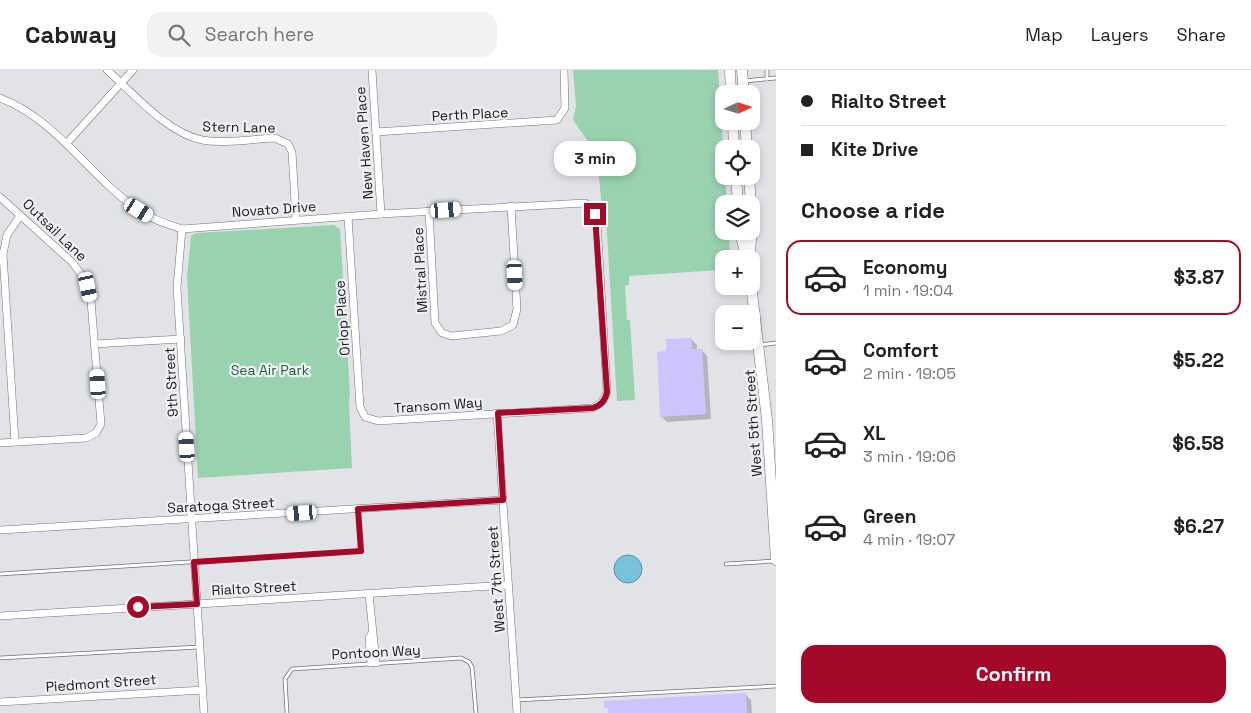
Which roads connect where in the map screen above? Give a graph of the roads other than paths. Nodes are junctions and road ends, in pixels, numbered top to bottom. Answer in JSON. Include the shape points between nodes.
{"nodes":[{"id":1,"x":107,"y":70,"type":"edge"},
{"id":2,"x":133,"y":70,"type":"edge"},
{"id":3,"x":372,"y":70,"type":"edge"},
{"id":4,"x":564,"y":70,"type":"edge"},
{"id":5,"x":730,"y":70,"type":"edge"},
{"id":6,"x":742,"y":70,"type":"edge"},
{"id":7,"x":767,"y":70,"type":"edge"},
{"id":8,"x":776,"y":78,"type":"edge"},
{"id":9,"x":767,"y":79,"type":"junction"},
{"id":10,"x":743,"y":81,"type":"junction"},
{"id":11,"x":121,"y":83,"type":"junction"},
{"id":12,"x":731,"y":85,"type":"edge"},
{"id":13,"x":743,"y":85,"type":"edge"},
{"id":14,"x":0,"y":98,"type":"edge"},
{"id":15,"x":376,"y":132,"type":"junction"},
{"id":16,"x":66,"y":144,"type":"junction"},
{"id":17,"x":0,"y":197,"type":"edge"},
{"id":18,"x":511,"y":206,"type":"junction"},
{"id":19,"x":429,"y":211,"type":"junction"},
{"id":20,"x":381,"y":214,"type":"junction"},
{"id":21,"x":20,"y":216,"type":"junction"},
{"id":22,"x":348,"y":216,"type":"junction"},
{"id":23,"x":296,"y":220,"type":"junction"},
{"id":24,"x":182,"y":228,"type":"junction"},
{"id":25,"x":181,"y":339,"type":"junction"},
{"id":26,"x":776,"y":343,"type":"edge"},
{"id":27,"x":94,"y":344,"type":"junction"},
{"id":28,"x":760,"y":345,"type":"joint"},
{"id":29,"x":602,"y":402,"type":"joint"},
{"id":30,"x":498,"y":413,"type":"junction"},
{"id":31,"x":365,"y":417,"type":"joint"},
{"id":32,"x":15,"y":442,"type":"junction"},
{"id":33,"x":0,"y":443,"type":"edge"},
{"id":34,"x":503,"y":500,"type":"junction"},
{"id":35,"x":358,"y":509,"type":"junction"},
{"id":36,"x":774,"y":512,"type":"edge"},
{"id":37,"x":192,"y":520,"type":"junction"},
{"id":38,"x":0,"y":530,"type":"edge"},
{"id":39,"x":776,"y":560,"type":"edge"},
{"id":40,"x":194,"y":562,"type":"junction"},
{"id":41,"x":726,"y":564,"type":"dead end"},
{"id":42,"x":0,"y":574,"type":"edge"},
{"id":43,"x":508,"y":585,"type":"junction"},
{"id":44,"x":369,"y":594,"type":"junction"},
{"id":45,"x":197,"y":604,"type":"junction"},
{"id":46,"x":0,"y":616,"type":"edge"},
{"id":47,"x":200,"y":647,"type":"junction"},
{"id":48,"x":0,"y":658,"type":"edge"},
{"id":49,"x":374,"y":663,"type":"junction"},
{"id":50,"x":776,"y":686,"type":"edge"},
{"id":51,"x":203,"y":690,"type":"junction"},
{"id":52,"x":516,"y":700,"type":"junction"},
{"id":53,"x":0,"y":702,"type":"edge"},
{"id":54,"x":204,"y":713,"type":"edge"},
{"id":55,"x":287,"y":713,"type":"edge"},
{"id":56,"x":476,"y":713,"type":"edge"},
{"id":57,"x":517,"y":713,"type":"edge"}],
"edges":[{"from":1,"to":11,"type":"street","name":"Stern Lane"},
{"from":2,"to":11,"type":"street"},
{"from":3,"to":15,"type":"street","name":"New Haven Place"},
{"from":4,"to":15,"type":"street","name":"Perth Place","via":[[566,104],[563,114],[553,122]]},
{"from":5,"to":12,"type":"main road"},
{"from":6,"to":10,"type":"main road"},
{"from":7,"to":9,"type":"lane"},
{"from":8,"to":9,"type":"lane"},
{"from":9,"to":10,"type":"lane"},
{"from":10,"to":13,"type":"main road"},
{"from":11,"to":16,"type":"street"},
{"from":11,"to":23,"type":"street","name":"Stern Lane","via":[[168,124],[192,138],[216,141],[275,138],[288,144],[293,159]]},
{"from":14,"to":16,"type":"street","name":"Novato Drive","via":[[31,113]]},
{"from":15,"to":20,"type":"street","name":"New Haven Place"},
{"from":16,"to":24,"type":"street","name":"Novato Drive","via":[[139,210]]},
{"from":17,"to":21,"type":"street","name":"Outsail Lane"},
{"from":18,"to":19,"type":"street","name":"Novato Drive"},
{"from":18,"to":19,"type":"street","name":"Mistral Place","via":[[517,309],[514,325],[502,331],[452,336],[437,328]]},
{"from":18,"to":29,"type":"street","name":"Novato Drive","via":[[578,202],[592,208],[597,222],[607,382]]},
{"from":19,"to":20,"type":"street","name":"Novato Drive"},
{"from":20,"to":22,"type":"street","name":"Novato Drive"},
{"from":21,"to":27,"type":"street","name":"Outsail Lane","via":[[84,276],[91,301]]},
{"from":21,"to":32,"type":"street","via":[[7,235],[3,254]]},
{"from":22,"to":23,"type":"street","name":"Novato Drive"},
{"from":22,"to":31,"type":"street","name":"Orlop Place","via":[[360,407]]},
{"from":23,"to":24,"type":"street","name":"Novato Drive"},
{"from":24,"to":25,"type":"street","name":"9th Street","via":[[177,272]]},
{"from":25,"to":27,"type":"street"},
{"from":25,"to":37,"type":"street","name":"9th Street"},
{"from":26,"to":28,"type":"lane"},
{"from":27,"to":32,"type":"street","name":"Outsail Lane","via":[[101,424],[96,433],[86,438]]},
{"from":28,"to":36,"type":"main road","name":"West 5th Street"},
{"from":29,"to":30,"type":"street","name":"Transom Way","via":[[593,408]]},
{"from":30,"to":31,"type":"street","name":"Transom Way","via":[[378,421]]},
{"from":30,"to":34,"type":"street","name":"West 7th Street"},
{"from":32,"to":33,"type":"street"},
{"from":34,"to":35,"type":"street","name":"Saratoga Street"},
{"from":34,"to":43,"type":"street","name":"West 7th Street"},
{"from":35,"to":37,"type":"street","name":"Saratoga Street"},
{"from":35,"to":40,"type":"lane","via":[[361,551]]},
{"from":36,"to":39,"type":"main road","name":"West 5th Street"},
{"from":37,"to":38,"type":"street","name":"Saratoga Street"},
{"from":37,"to":40,"type":"street","name":"9th Street"},
{"from":39,"to":41,"type":"lane"},
{"from":40,"to":42,"type":"lane"},
{"from":40,"to":45,"type":"street","name":"9th Street"},
{"from":43,"to":44,"type":"street","name":"Rialto Street"},
{"from":43,"to":52,"type":"street","name":"West 7th Street"},
{"from":44,"to":45,"type":"street","name":"Rialto Street"},
{"from":44,"to":49,"type":"street"},
{"from":45,"to":46,"type":"street","name":"Rialto Street"},
{"from":45,"to":47,"type":"street","name":"9th Street"},
{"from":47,"to":48,"type":"lane"},
{"from":47,"to":51,"type":"street","name":"9th Street"},
{"from":49,"to":55,"type":"lane","name":"Pontoon Way","via":[[296,668],[288,672],[284,680]]},
{"from":49,"to":56,"type":"lane","name":"Pontoon Way","via":[[461,658],[472,665]]},
{"from":50,"to":52,"type":"lane"},
{"from":51,"to":53,"type":"street","name":"Piedmont Street"},
{"from":51,"to":54,"type":"street","name":"9th Street"},
{"from":52,"to":57,"type":"street","name":"West 7th Street"}]}
